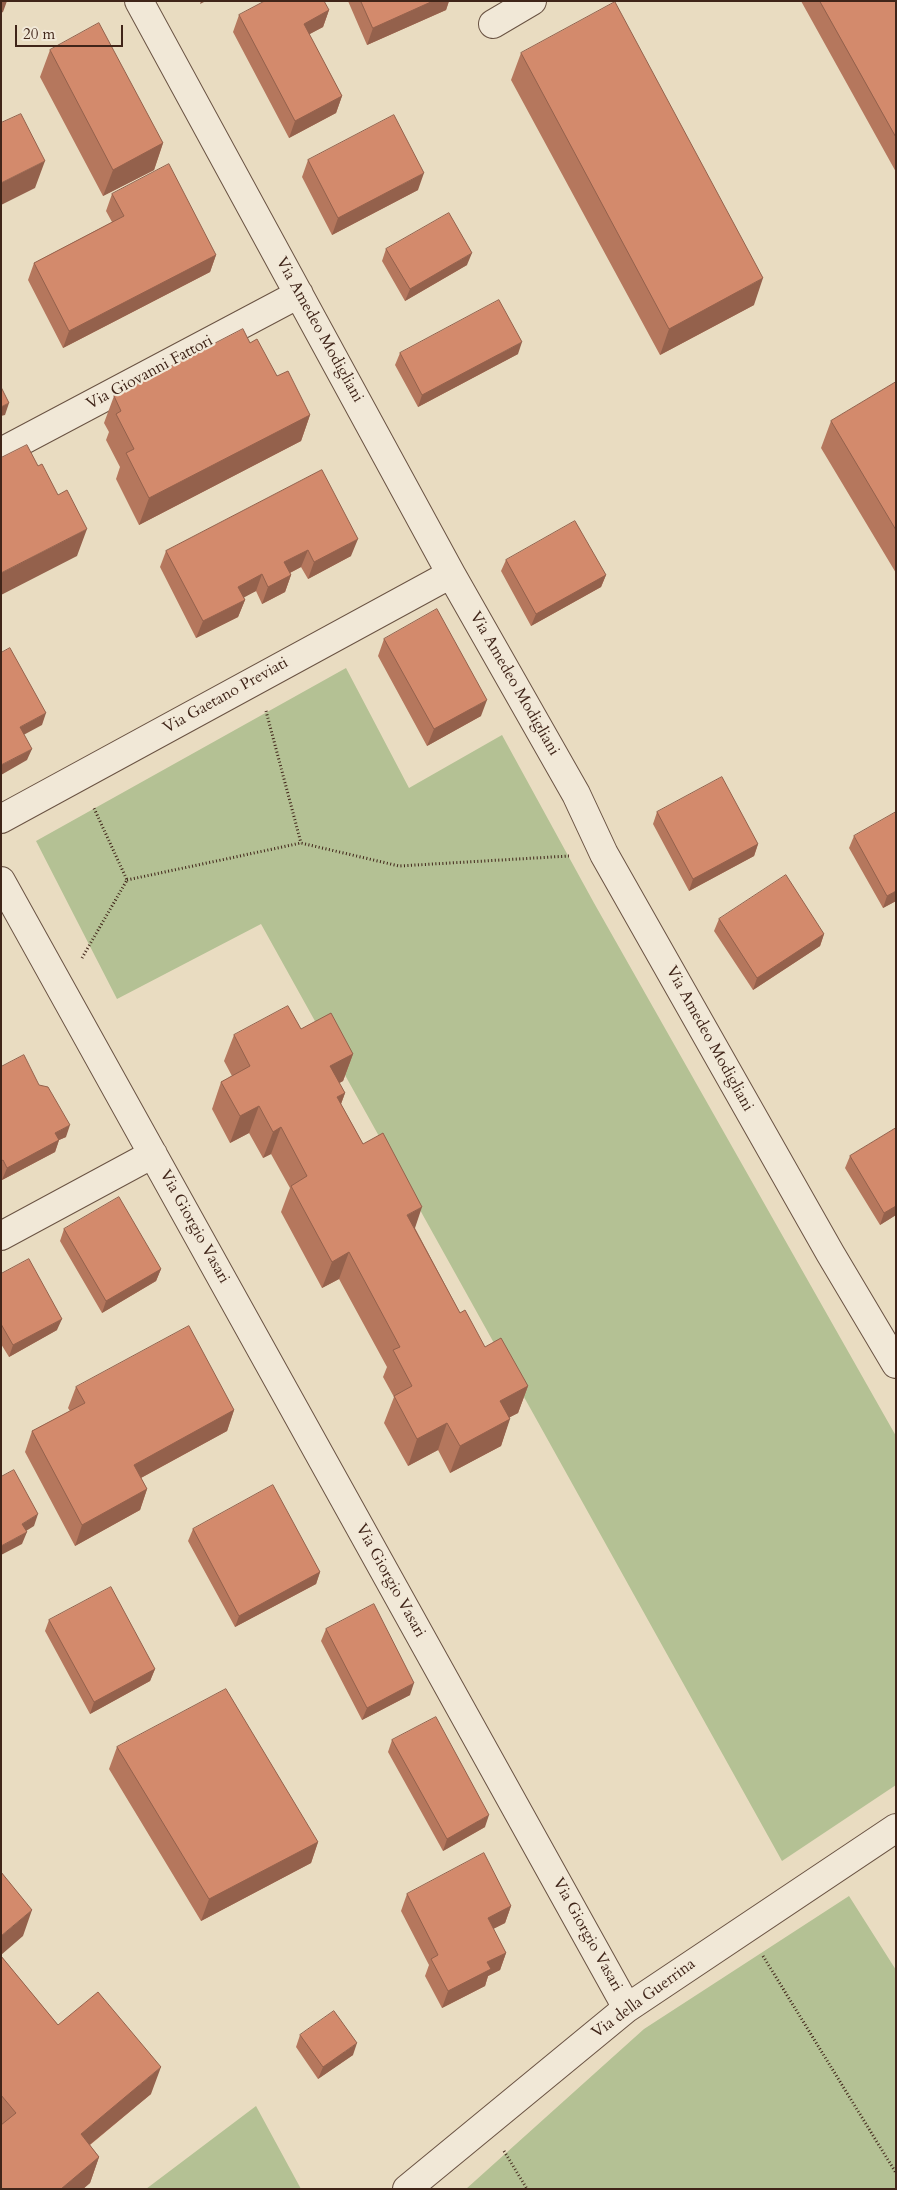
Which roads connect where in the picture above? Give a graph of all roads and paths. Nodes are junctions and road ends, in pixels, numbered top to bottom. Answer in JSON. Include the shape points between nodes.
{"nodes":[{"id":1,"x":139,"y":1,"type":"edge"},
{"id":2,"x":532,"y":1,"type":"edge"},
{"id":3,"x":493,"y":24,"type":"dead end"},
{"id":4,"x":299,"y":294,"type":"junction"},
{"id":5,"x":1,"y":452,"type":"edge"},
{"id":6,"x":451,"y":574,"type":"junction"},
{"id":7,"x":257,"y":679,"type":"junction"},
{"id":8,"x":80,"y":776,"type":"junction"},
{"id":9,"x":1,"y":818,"type":"edge"},
{"id":10,"x":301,"y":843,"type":"junction"},
{"id":11,"x":604,"y":854,"type":"junction"},
{"id":12,"x":127,"y":880,"type":"junction"},
{"id":13,"x":1,"y":881,"type":"edge"},
{"id":14,"x":62,"y":991,"type":"junction"},
{"id":15,"x":153,"y":1154,"type":"junction"},
{"id":16,"x":1,"y":1236,"type":"edge"},
{"id":17,"x":896,"y":1364,"type":"edge"},
{"id":18,"x":896,"y":1828,"type":"edge"},
{"id":19,"x":746,"y":1928,"type":"junction"},
{"id":20,"x":627,"y":2008,"type":"junction"},
{"id":21,"x":487,"y":2123,"type":"junction"},
{"id":22,"x":896,"y":2173,"type":"edge"},
{"id":23,"x":407,"y":2189,"type":"edge"},
{"id":24,"x":527,"y":2189,"type":"edge"}],
"edges":[{"from":1,"to":4,"type":"street","name":"Via Amedeo Modigliani"},
{"from":2,"to":3,"type":"street"},
{"from":4,"to":5,"type":"street","name":"Via Giovanni Fattori"},
{"from":4,"to":6,"type":"street","name":"Via Amedeo Modigliani"},
{"from":6,"to":7,"type":"street","name":"Via Gaetano Previati"},
{"from":6,"to":11,"type":"street","name":"Via Amedeo Modigliani","via":[[576,794]]},
{"from":7,"to":8,"type":"street","name":"Via Gaetano Previati"},
{"from":7,"to":10,"type":"path"},
{"from":8,"to":9,"type":"street","name":"Via Gaetano Previati"},
{"from":8,"to":12,"type":"path"},
{"from":10,"to":11,"type":"path","via":[[399,866]]},
{"from":10,"to":12,"type":"path"},
{"from":11,"to":17,"type":"street","name":"Via Amedeo Modigliani"},
{"from":12,"to":14,"type":"path"},
{"from":13,"to":14,"type":"street","name":"Via Giorgio Vasari"},
{"from":14,"to":15,"type":"street","name":"Via Giorgio Vasari"},
{"from":15,"to":16,"type":"street","name":"Via Giorgio Vasari"},
{"from":15,"to":20,"type":"street","name":"Via Giorgio Vasari"},
{"from":18,"to":19,"type":"street","name":"Via della Guerrina"},
{"from":19,"to":20,"type":"street","name":"Via della Guerrina"},
{"from":19,"to":22,"type":"path"},
{"from":20,"to":21,"type":"street","name":"Via della Guerrina"},
{"from":21,"to":23,"type":"street","name":"Via della Guerrina"},
{"from":21,"to":24,"type":"path"}]}
